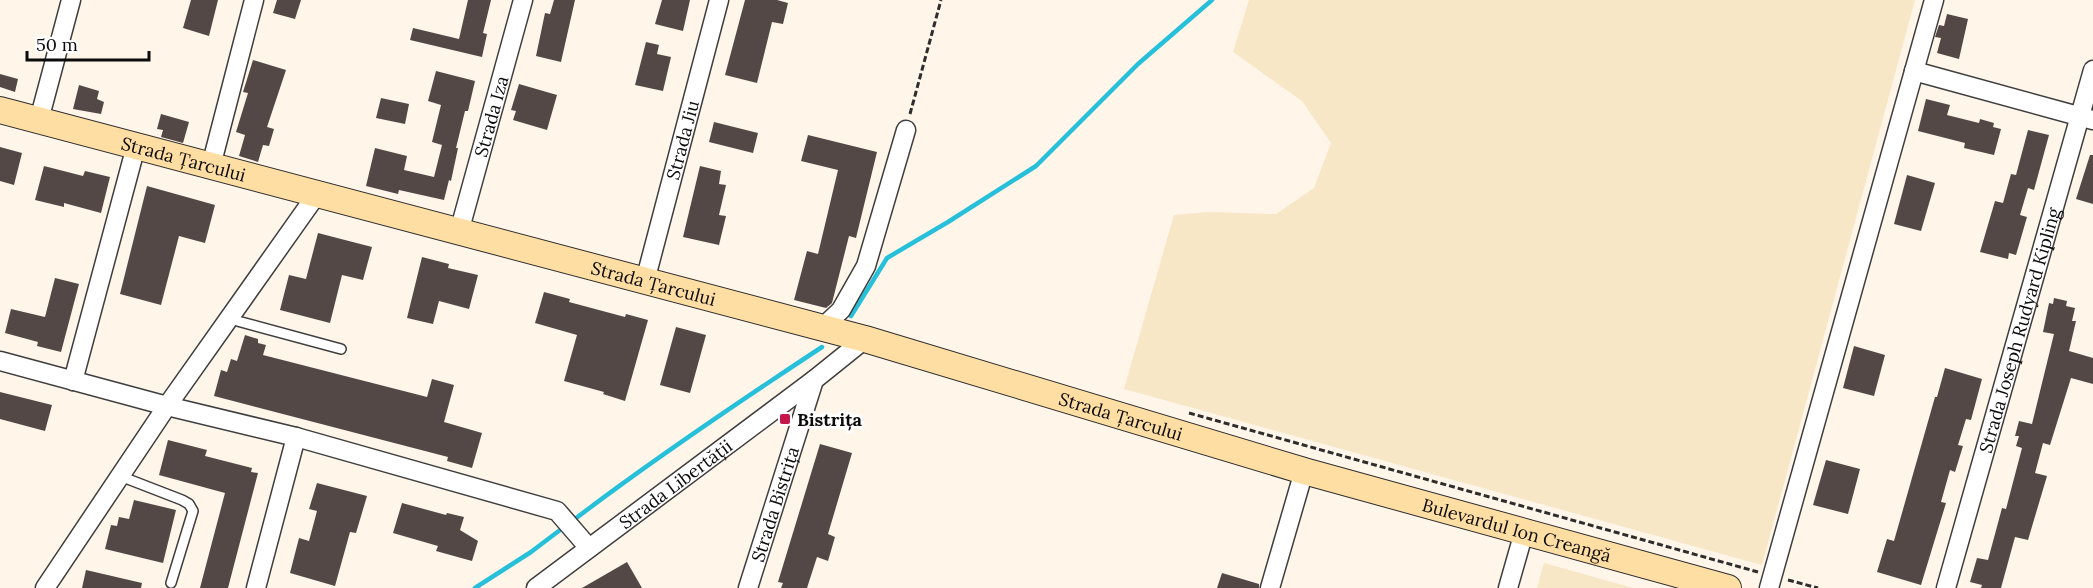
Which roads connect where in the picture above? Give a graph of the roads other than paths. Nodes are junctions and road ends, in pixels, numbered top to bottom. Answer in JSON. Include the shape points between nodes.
{"nodes":[{"id":1,"x":71,"y":0,"type":"edge"},
{"id":2,"x":254,"y":0,"type":"edge"},
{"id":3,"x":523,"y":0,"type":"edge"},
{"id":4,"x":719,"y":0,"type":"edge"},
{"id":5,"x":1934,"y":0,"type":"edge"},
{"id":6,"x":2093,"y":70,"type":"edge"},
{"id":7,"x":1914,"y":71,"type":"junction"},
{"id":8,"x":0,"y":110,"type":"edge"},
{"id":9,"x":2086,"y":118,"type":"edge"},
{"id":10,"x":39,"y":120,"type":"junction"},
{"id":11,"x":906,"y":130,"type":"road end"},
{"id":12,"x":136,"y":146,"type":"junction"},
{"id":13,"x":211,"y":166,"type":"junction"},
{"id":14,"x":317,"y":194,"type":"junction"},
{"id":15,"x":459,"y":232,"type":"junction"},
{"id":16,"x":645,"y":281,"type":"junction"},
{"id":17,"x":230,"y":319,"type":"junction"},
{"id":18,"x":822,"y":328,"type":"junction"},
{"id":19,"x":865,"y":339,"type":"junction"},
{"id":20,"x":341,"y":350,"type":"dead end"},
{"id":21,"x":0,"y":361,"type":"edge"},
{"id":22,"x":814,"y":380,"type":"junction"},
{"id":23,"x":73,"y":381,"type":"junction"},
{"id":24,"x":167,"y":406,"type":"junction"},
{"id":25,"x":296,"y":437,"type":"junction"},
{"id":26,"x":1304,"y":471,"type":"junction"},
{"id":27,"x":120,"y":476,"type":"junction"},
{"id":28,"x":1524,"y":532,"type":"junction"},
{"id":29,"x":589,"y":548,"type":"junction"},
{"id":30,"x":1771,"y":582,"type":"edge"},
{"id":31,"x":171,"y":583,"type":"dead end"},
{"id":32,"x":45,"y":588,"type":"edge"},
{"id":33,"x":256,"y":588,"type":"edge"},
{"id":34,"x":536,"y":588,"type":"edge"},
{"id":35,"x":748,"y":588,"type":"edge"},
{"id":36,"x":1270,"y":588,"type":"edge"},
{"id":37,"x":1509,"y":588,"type":"edge"},
{"id":38,"x":1728,"y":588,"type":"edge"},
{"id":39,"x":1946,"y":588,"type":"edge"}],
"edges":[{"from":1,"to":10,"type":"street"},
{"from":2,"to":13,"type":"street"},
{"from":3,"to":15,"type":"street","name":"Strada Iza"},
{"from":4,"to":16,"type":"street","name":"Strada Jiu"},
{"from":5,"to":7,"type":"street"},
{"from":6,"to":9,"type":"street","name":"Strada Joseph Rudyard Kipling"},
{"from":7,"to":9,"type":"street"},
{"from":7,"to":30,"type":"street"},
{"from":8,"to":10,"type":"street","name":"Strada Țarcului"},
{"from":9,"to":39,"type":"street","name":"Strada Joseph Rudyard Kipling"},
{"from":10,"to":12,"type":"street","name":"Strada Țarcului"},
{"from":11,"to":18,"type":"street","via":[[866,266],[841,310]]},
{"from":12,"to":13,"type":"street","name":"Strada Țarcului"},
{"from":12,"to":23,"type":"street"},
{"from":13,"to":14,"type":"street","name":"Strada Țarcului"},
{"from":14,"to":15,"type":"street","name":"Strada Țarcului"},
{"from":14,"to":17,"type":"street"},
{"from":15,"to":16,"type":"street","name":"Strada Țarcului"},
{"from":16,"to":18,"type":"street","name":"Strada Țarcului"},
{"from":17,"to":20,"type":"lane"},
{"from":17,"to":24,"type":"street"},
{"from":18,"to":19,"type":"street","name":"Strada Țarcului"},
{"from":19,"to":22,"type":"street"},
{"from":19,"to":26,"type":"street","name":"Strada Țarcului"},
{"from":21,"to":23,"type":"street"},
{"from":22,"to":29,"type":"street","name":"Strada Libertății"},
{"from":22,"to":35,"type":"street","name":"Strada Bistrița"},
{"from":23,"to":24,"type":"street"},
{"from":24,"to":25,"type":"street"},
{"from":24,"to":27,"type":"street"},
{"from":25,"to":29,"type":"street","via":[[557,512]]},
{"from":25,"to":33,"type":"street"},
{"from":26,"to":28,"type":"street","name":"Bulevardul Ion Creangă"},
{"from":26,"to":36,"type":"street"},
{"from":27,"to":31,"type":"lane","via":[[182,500],[193,512]]},
{"from":27,"to":32,"type":"street"},
{"from":28,"to":37,"type":"street"},
{"from":28,"to":38,"type":"street","name":"Bulevardul Ion Creangă"},
{"from":29,"to":34,"type":"street","name":"Strada Libertății"}]}
